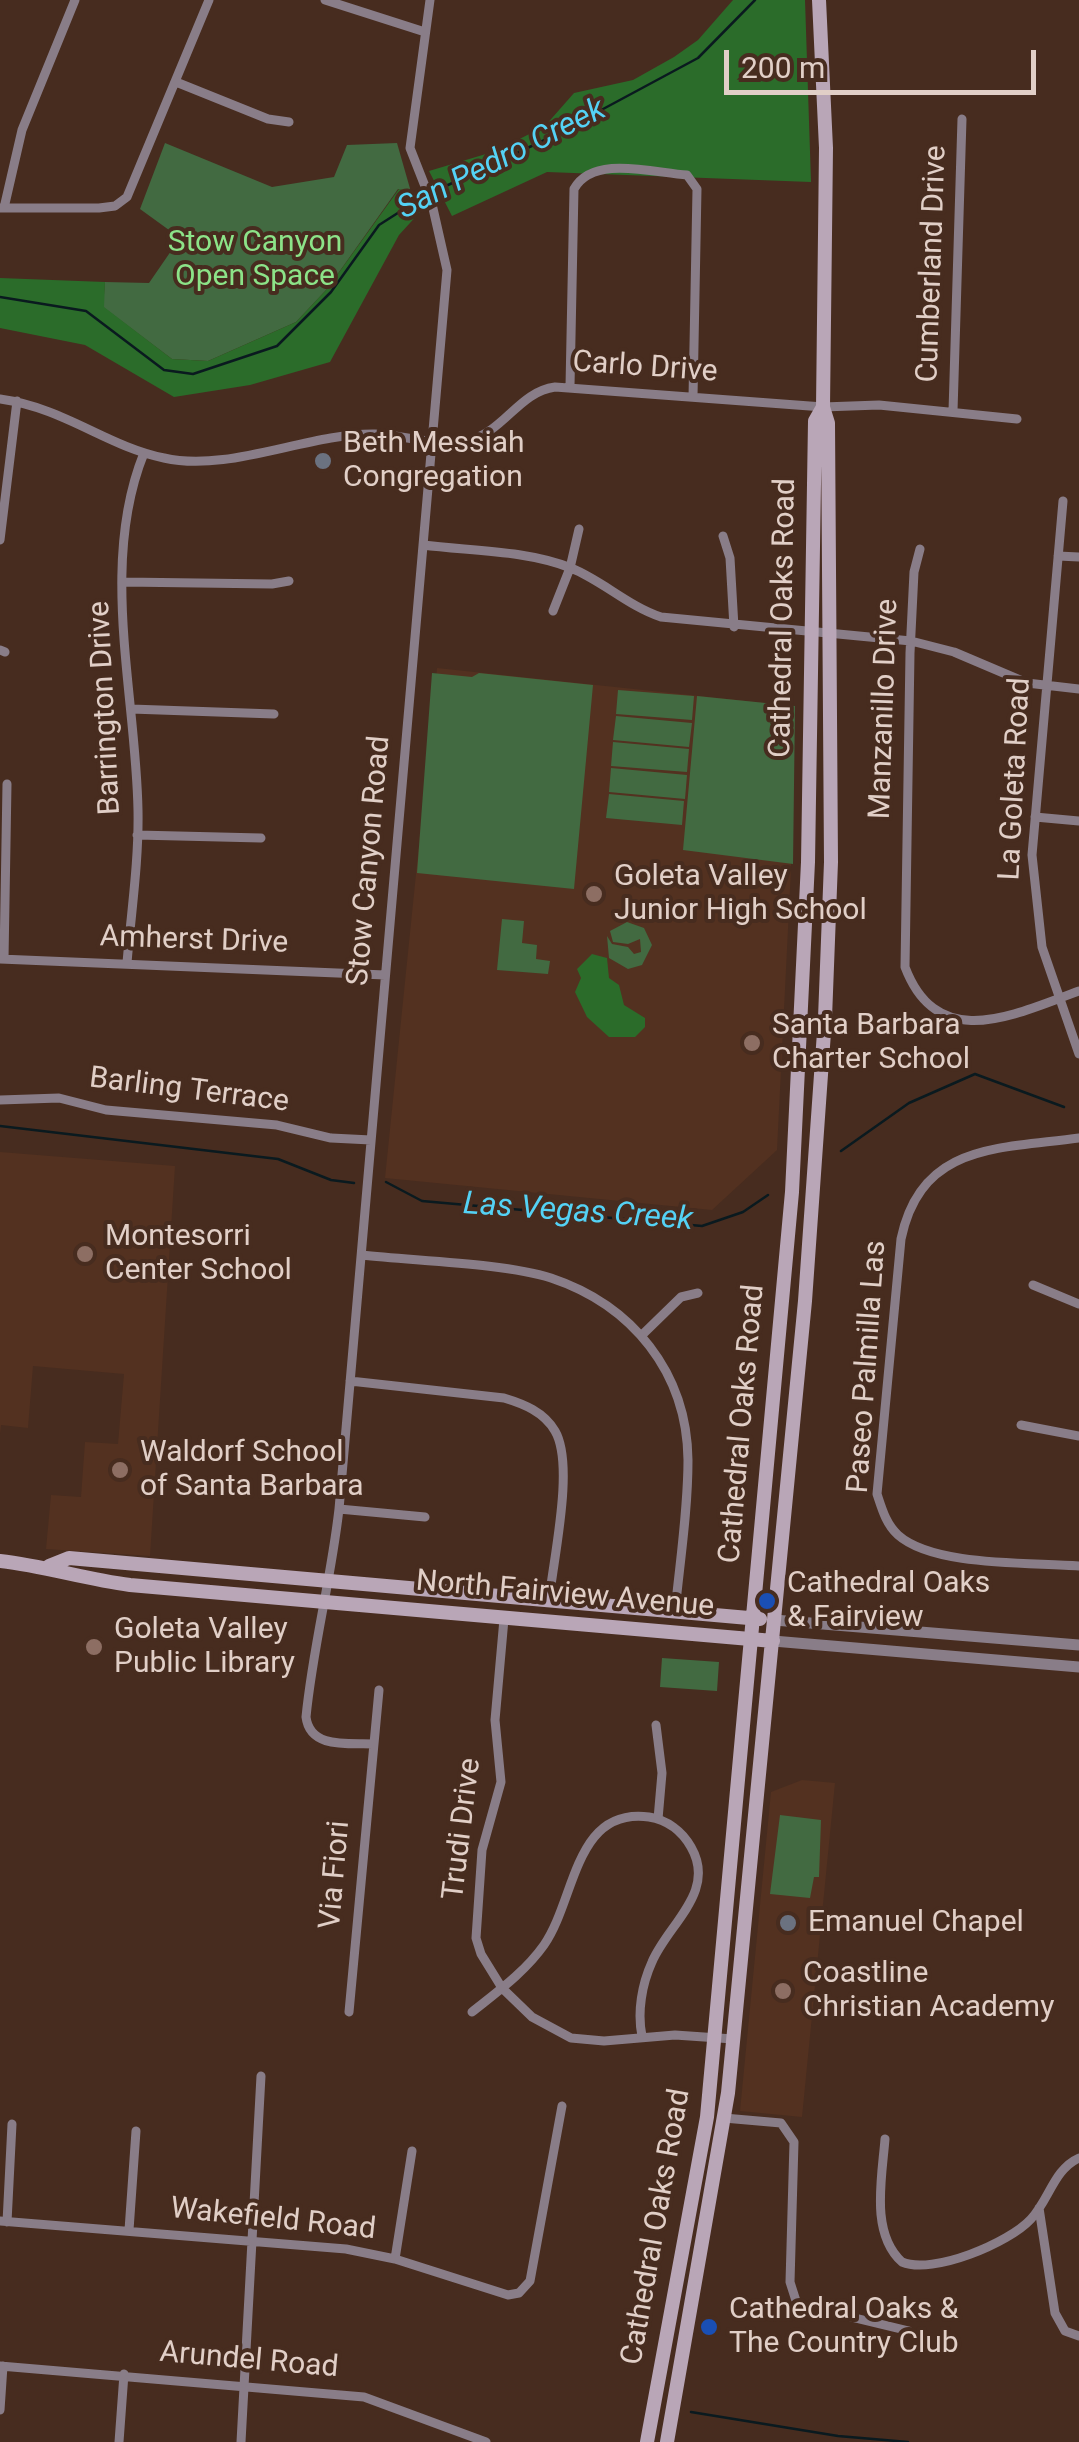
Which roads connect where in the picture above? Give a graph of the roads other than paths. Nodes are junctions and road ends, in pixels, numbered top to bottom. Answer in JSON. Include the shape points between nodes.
{"nodes":[{"id":1,"x":75,"y":0,"type":"edge"},
{"id":2,"x":209,"y":0,"type":"edge"},
{"id":3,"x":325,"y":0,"type":"edge"},
{"id":4,"x":430,"y":0,"type":"edge"},
{"id":5,"x":820,"y":0,"type":"edge"},
{"id":6,"x":425,"y":32,"type":"junction"},
{"id":7,"x":176,"y":82,"type":"junction"},
{"id":8,"x":962,"y":119,"type":"dead end"},
{"id":9,"x":290,"y":122,"type":"dead end"},
{"id":10,"x":2,"y":208,"type":"edge"},
{"id":11,"x":570,"y":386,"type":"junction"},
{"id":12,"x":693,"y":397,"type":"junction"},
{"id":13,"x":0,"y":399,"type":"edge"},
{"id":14,"x":17,"y":401,"type":"junction"},
{"id":15,"x":824,"y":407,"type":"junction"},
{"id":16,"x":953,"y":411,"type":"junction"},
{"id":17,"x":1017,"y":419,"type":"dead end"},
{"id":18,"x":434,"y":440,"type":"junction"},
{"id":19,"x":144,"y":453,"type":"junction"},
{"id":20,"x":1063,"y":502,"type":"dead end"},
{"id":21,"x":579,"y":529,"type":"dead end"},
{"id":22,"x":723,"y":536,"type":"dead end"},
{"id":23,"x":0,"y":540,"type":"edge"},
{"id":24,"x":423,"y":545,"type":"junction"},
{"id":25,"x":920,"y":549,"type":"dead end"},
{"id":26,"x":1058,"y":556,"type":"junction"},
{"id":27,"x":1079,"y":557,"type":"edge"},
{"id":28,"x":570,"y":568,"type":"junction"},
{"id":29,"x":289,"y":581,"type":"dead end"},
{"id":30,"x":124,"y":582,"type":"junction"},
{"id":31,"x":552,"y":611,"type":"dead end"},
{"id":32,"x":734,"y":627,"type":"junction"},
{"id":33,"x":810,"y":633,"type":"junction"},
{"id":34,"x":831,"y":635,"type":"junction"},
{"id":35,"x":911,"y":641,"type":"junction"},
{"id":36,"x":1046,"y":686,"type":"junction"},
{"id":37,"x":1079,"y":689,"type":"edge"},
{"id":38,"x":130,"y":709,"type":"junction"},
{"id":39,"x":274,"y":714,"type":"dead end"},
{"id":40,"x":8,"y":784,"type":"dead end"},
{"id":41,"x":1034,"y":817,"type":"junction"},
{"id":42,"x":1079,"y":821,"type":"edge"},
{"id":43,"x":138,"y":835,"type":"junction"},
{"id":44,"x":261,"y":838,"type":"dead end"},
{"id":45,"x":2,"y":959,"type":"edge"},
{"id":46,"x":128,"y":963,"type":"junction"},
{"id":47,"x":386,"y":975,"type":"junction"},
{"id":48,"x":1079,"y":991,"type":"edge"},
{"id":49,"x":1057,"y":999,"type":"junction"},
{"id":50,"x":1079,"y":1054,"type":"edge"},
{"id":51,"x":0,"y":1100,"type":"edge"},
{"id":52,"x":1079,"y":1138,"type":"edge"},
{"id":53,"x":372,"y":1140,"type":"junction"},
{"id":54,"x":362,"y":1254,"type":"junction"},
{"id":55,"x":1034,"y":1284,"type":"dead end"},
{"id":56,"x":698,"y":1292,"type":"dead end"},
{"id":57,"x":1079,"y":1304,"type":"edge"},
{"id":58,"x":642,"y":1335,"type":"junction"},
{"id":59,"x":350,"y":1380,"type":"junction"},
{"id":60,"x":1021,"y":1426,"type":"dead end"},
{"id":61,"x":1079,"y":1436,"type":"edge"},
{"id":62,"x":338,"y":1509,"type":"junction"},
{"id":63,"x":425,"y":1517,"type":"dead end"},
{"id":64,"x":0,"y":1561,"type":"edge"},
{"id":65,"x":50,"y":1566,"type":"junction"},
{"id":66,"x":1079,"y":1566,"type":"edge"},
{"id":67,"x":331,"y":1582,"type":"junction"},
{"id":68,"x":549,"y":1601,"type":"junction"},
{"id":69,"x":328,"y":1602,"type":"junction"},
{"id":70,"x":675,"y":1612,"type":"junction"},
{"id":71,"x":754,"y":1618,"type":"junction"},
{"id":72,"x":504,"y":1619,"type":"junction"},
{"id":73,"x":774,"y":1620,"type":"junction"},
{"id":74,"x":752,"y":1639,"type":"junction"},
{"id":75,"x":773,"y":1641,"type":"junction"},
{"id":76,"x":1079,"y":1646,"type":"edge"},
{"id":77,"x":1079,"y":1666,"type":"edge"},
{"id":78,"x":379,"y":1690,"type":"dead end"},
{"id":79,"x":656,"y":1725,"type":"dead end"},
{"id":80,"x":373,"y":1744,"type":"junction"},
{"id":81,"x":658,"y":1818,"type":"junction"},
{"id":82,"x":502,"y":1988,"type":"junction"},
{"id":83,"x":349,"y":2012,"type":"dead end"},
{"id":84,"x":472,"y":2012,"type":"dead end"},
{"id":85,"x":642,"y":2036,"type":"junction"},
{"id":86,"x":715,"y":2036,"type":"junction"},
{"id":87,"x":733,"y":2039,"type":"junction"},
{"id":88,"x":261,"y":2076,"type":"dead end"},
{"id":89,"x":562,"y":2106,"type":"dead end"},
{"id":90,"x":724,"y":2118,"type":"junction"},
{"id":91,"x":12,"y":2124,"type":"dead end"},
{"id":92,"x":136,"y":2130,"type":"dead end"},
{"id":93,"x":885,"y":2139,"type":"dead end"},
{"id":94,"x":412,"y":2151,"type":"dead end"},
{"id":95,"x":1079,"y":2158,"type":"edge"},
{"id":96,"x":1039,"y":2208,"type":"junction"},
{"id":97,"x":4,"y":2222,"type":"edge"},
{"id":98,"x":129,"y":2230,"type":"junction"},
{"id":99,"x":250,"y":2240,"type":"junction"},
{"id":100,"x":395,"y":2259,"type":"junction"},
{"id":101,"x":908,"y":2331,"type":"dead end"},
{"id":102,"x":1079,"y":2336,"type":"edge"},
{"id":103,"x":2,"y":2366,"type":"edge"},
{"id":104,"x":124,"y":2374,"type":"junction"},
{"id":105,"x":243,"y":2384,"type":"junction"},
{"id":106,"x":0,"y":2410,"type":"edge"},
{"id":107,"x":119,"y":2442,"type":"edge"},
{"id":108,"x":241,"y":2442,"type":"edge"},
{"id":109,"x":486,"y":2442,"type":"edge"},
{"id":110,"x":647,"y":2442,"type":"edge"},
{"id":111,"x":666,"y":2442,"type":"edge"}],
"edges":[{"from":1,"to":10,"type":"street","via":[[22,130]]},
{"from":2,"to":7,"type":"street"},
{"from":3,"to":6,"type":"street"},
{"from":4,"to":6,"type":"street","name":"Stow Canyon Road"},
{"from":5,"to":15,"type":"main road","name":"Cathedral Oaks Road"},
{"from":6,"to":18,"type":"street","name":"Stow Canyon Road","via":[[410,148],[447,270]]},
{"from":7,"to":9,"type":"street","via":[[268,120]]},
{"from":7,"to":10,"type":"street","via":[[126,197],[115,206]]},
{"from":8,"to":16,"type":"street","name":"Cumberland Drive"},
{"from":11,"to":12,"type":"street","name":"Carlo Drive"},
{"from":11,"to":12,"type":"street","via":[[574,189],[580,178],[606,169],[687,176],[697,189]]},
{"from":11,"to":18,"type":"street","name":"Carlo Drive","via":[[542,389],[476,438]]},
{"from":12,"to":15,"type":"street","name":"Carlo Drive"},
{"from":13,"to":14,"type":"street","name":"Carlo Drive"},
{"from":14,"to":19,"type":"street","name":"Carlo Drive","via":[[51,409]]},
{"from":14,"to":23,"type":"street"},
{"from":15,"to":16,"type":"street","name":"Carlo Drive"},
{"from":15,"to":33,"type":"main road","name":"Cathedral Oaks Road","via":[[815,422]]},
{"from":15,"to":34,"type":"main road","name":"Cathedral Oaks Road"},
{"from":16,"to":17,"type":"street","name":"Carlo Drive"},
{"from":18,"to":19,"type":"street","name":"Carlo Drive","via":[[346,436],[188,461]]},
{"from":18,"to":24,"type":"street","name":"Stow Canyon Road"},
{"from":19,"to":30,"type":"street","name":"Barrington Drive","via":[[130,494]]},
{"from":20,"to":26,"type":"street","name":"La Goleta Road"},
{"from":21,"to":28,"type":"street"},
{"from":22,"to":32,"type":"street"},
{"from":24,"to":28,"type":"street"},
{"from":24,"to":47,"type":"street","name":"Stow Canyon Road"},
{"from":25,"to":35,"type":"street","name":"Manzanillo Drive"},
{"from":26,"to":27,"type":"street"},
{"from":26,"to":36,"type":"street","name":"La Goleta Road"},
{"from":28,"to":31,"type":"street"},
{"from":28,"to":32,"type":"street","via":[[639,610]]},
{"from":29,"to":30,"type":"street"},
{"from":30,"to":38,"type":"street","name":"Barrington Drive"},
{"from":32,"to":33,"type":"street"},
{"from":33,"to":34,"type":"street"},
{"from":33,"to":71,"type":"main road","name":"Cathedral Oaks Road","via":[[802,1017]]},
{"from":34,"to":35,"type":"street"},
{"from":34,"to":73,"type":"main road","name":"Cathedral Oaks Road","via":[[826,1018]]},
{"from":35,"to":36,"type":"street"},
{"from":35,"to":49,"type":"street","name":"Manzanillo Drive","via":[[903,944],[912,983],[932,1008],[966,1022]]},
{"from":36,"to":37,"type":"street"},
{"from":36,"to":41,"type":"street","name":"La Goleta Road"},
{"from":38,"to":39,"type":"street"},
{"from":38,"to":43,"type":"street","name":"Barrington Drive"},
{"from":40,"to":45,"type":"street"},
{"from":41,"to":42,"type":"street"},
{"from":41,"to":49,"type":"street","name":"La Goleta Road","via":[[1034,890]]},
{"from":43,"to":44,"type":"street"},
{"from":43,"to":46,"type":"street","name":"Barrington Drive"},
{"from":45,"to":46,"type":"street","name":"Amherst Drive"},
{"from":46,"to":47,"type":"street","name":"Amherst Drive"},
{"from":47,"to":53,"type":"street","name":"Stow Canyon Road"},
{"from":48,"to":49,"type":"street","name":"Manzanillo Drive"},
{"from":49,"to":50,"type":"street","name":"La Goleta Road"},
{"from":51,"to":53,"type":"street","name":"Barling Terrace","via":[[59,1098],[106,1110]]},
{"from":52,"to":66,"type":"street","name":"Paseo Palmilla Las","via":[[961,1158],[934,1172],[912,1200],[900,1238],[878,1494],[898,1534],[930,1553]]},
{"from":53,"to":54,"type":"street","name":"Stow Canyon Road"},
{"from":54,"to":58,"type":"street","via":[[548,1277],[606,1304]]},
{"from":54,"to":59,"type":"street","name":"Stow Canyon Road"},
{"from":55,"to":57,"type":"street"},
{"from":56,"to":58,"type":"street","via":[[681,1297]]},
{"from":58,"to":70,"type":"street","via":[[667,1371],[686,1436]]},
{"from":59,"to":62,"type":"street","name":"Stow Canyon Road"},
{"from":59,"to":68,"type":"street","via":[[504,1398],[549,1422],[563,1466]]},
{"from":60,"to":61,"type":"street"},
{"from":62,"to":63,"type":"street"},
{"from":62,"to":67,"type":"street","name":"Stow Canyon Road"},
{"from":64,"to":65,"type":"main road","name":"North Fairview Avenue"},
{"from":65,"to":67,"type":"main road","name":"North Fairview Avenue","via":[[69,1558]]},
{"from":65,"to":69,"type":"main road","name":"North Fairview Avenue","via":[[66,1576],[115,1583]]},
{"from":67,"to":68,"type":"main road","name":"North Fairview Avenue"},
{"from":67,"to":69,"type":"street","name":"Stow Canyon Road"},
{"from":68,"to":70,"type":"main road","name":"North Fairview Avenue"},
{"from":69,"to":72,"type":"main road","name":"North Fairview Avenue"},
{"from":69,"to":80,"type":"street","name":"Stow Canyon Road","via":[[314,1650],[308,1730],[324,1740]]},
{"from":70,"to":71,"type":"main road","name":"North Fairview Avenue"},
{"from":71,"to":73,"type":"main road","name":"North Fairview Avenue"},
{"from":71,"to":74,"type":"main road","name":"Cathedral Oaks Road"},
{"from":72,"to":74,"type":"main road","name":"North Fairview Avenue"},
{"from":72,"to":82,"type":"street","name":"Trudi Drive","via":[[496,1720],[501,1782],[482,1850],[476,1938]]},
{"from":73,"to":75,"type":"main road","name":"Cathedral Oaks Road"},
{"from":73,"to":76,"type":"street","name":"North Fairview Avenue"},
{"from":74,"to":75,"type":"main road","name":"North Fairview Avenue"},
{"from":74,"to":86,"type":"main road","name":"Cathedral Oaks Road"},
{"from":75,"to":77,"type":"street","name":"North Fairview Avenue"},
{"from":75,"to":87,"type":"main road","name":"Cathedral Oaks Road"},
{"from":78,"to":80,"type":"street","name":"Via Fiori"},
{"from":79,"to":81,"type":"street"},
{"from":80,"to":83,"type":"street","name":"Via Fiori"},
{"from":81,"to":82,"type":"street","via":[[625,1818],[598,1829],[550,1935]]},
{"from":81,"to":85,"type":"street","via":[[686,1838],[698,1880],[690,1906],[651,1963],[640,2011]]},
{"from":82,"to":84,"type":"street"},
{"from":82,"to":85,"type":"street","name":"Trudi Drive","via":[[532,2017],[571,2038]]},
{"from":85,"to":86,"type":"street","name":"Trudi Drive"},
{"from":86,"to":87,"type":"street","name":"Trudi Drive"},
{"from":86,"to":110,"type":"main road","name":"Cathedral Oaks Road","via":[[701,2152]]},
{"from":87,"to":90,"type":"main road","name":"Cathedral Oaks Road"},
{"from":88,"to":99,"type":"street"},
{"from":89,"to":100,"type":"street","name":"Wakefield Road","via":[[528,2286],[508,2296]]},
{"from":90,"to":101,"type":"street","via":[[781,2124],[794,2142],[790,2282],[797,2304]]},
{"from":90,"to":111,"type":"main road","name":"Cathedral Oaks Road"},
{"from":91,"to":97,"type":"street"},
{"from":92,"to":98,"type":"street"},
{"from":93,"to":96,"type":"street","via":[[883,2221],[902,2262],[924,2268],[1002,2242]]},
{"from":94,"to":100,"type":"street"},
{"from":95,"to":96,"type":"street","via":[[1068,2163]]},
{"from":96,"to":102,"type":"street","via":[[1055,2314],[1065,2331]]},
{"from":97,"to":98,"type":"street","name":"Wakefield Road"},
{"from":98,"to":99,"type":"street","name":"Wakefield Road"},
{"from":99,"to":100,"type":"street","name":"Wakefield Road"},
{"from":99,"to":105,"type":"street"},
{"from":103,"to":104,"type":"street","name":"Arundel Road"},
{"from":103,"to":106,"type":"street"},
{"from":104,"to":105,"type":"street","name":"Arundel Road"},
{"from":104,"to":107,"type":"street"},
{"from":105,"to":108,"type":"street"},
{"from":105,"to":109,"type":"street","name":"Arundel Road","via":[[364,2397]]}]}
